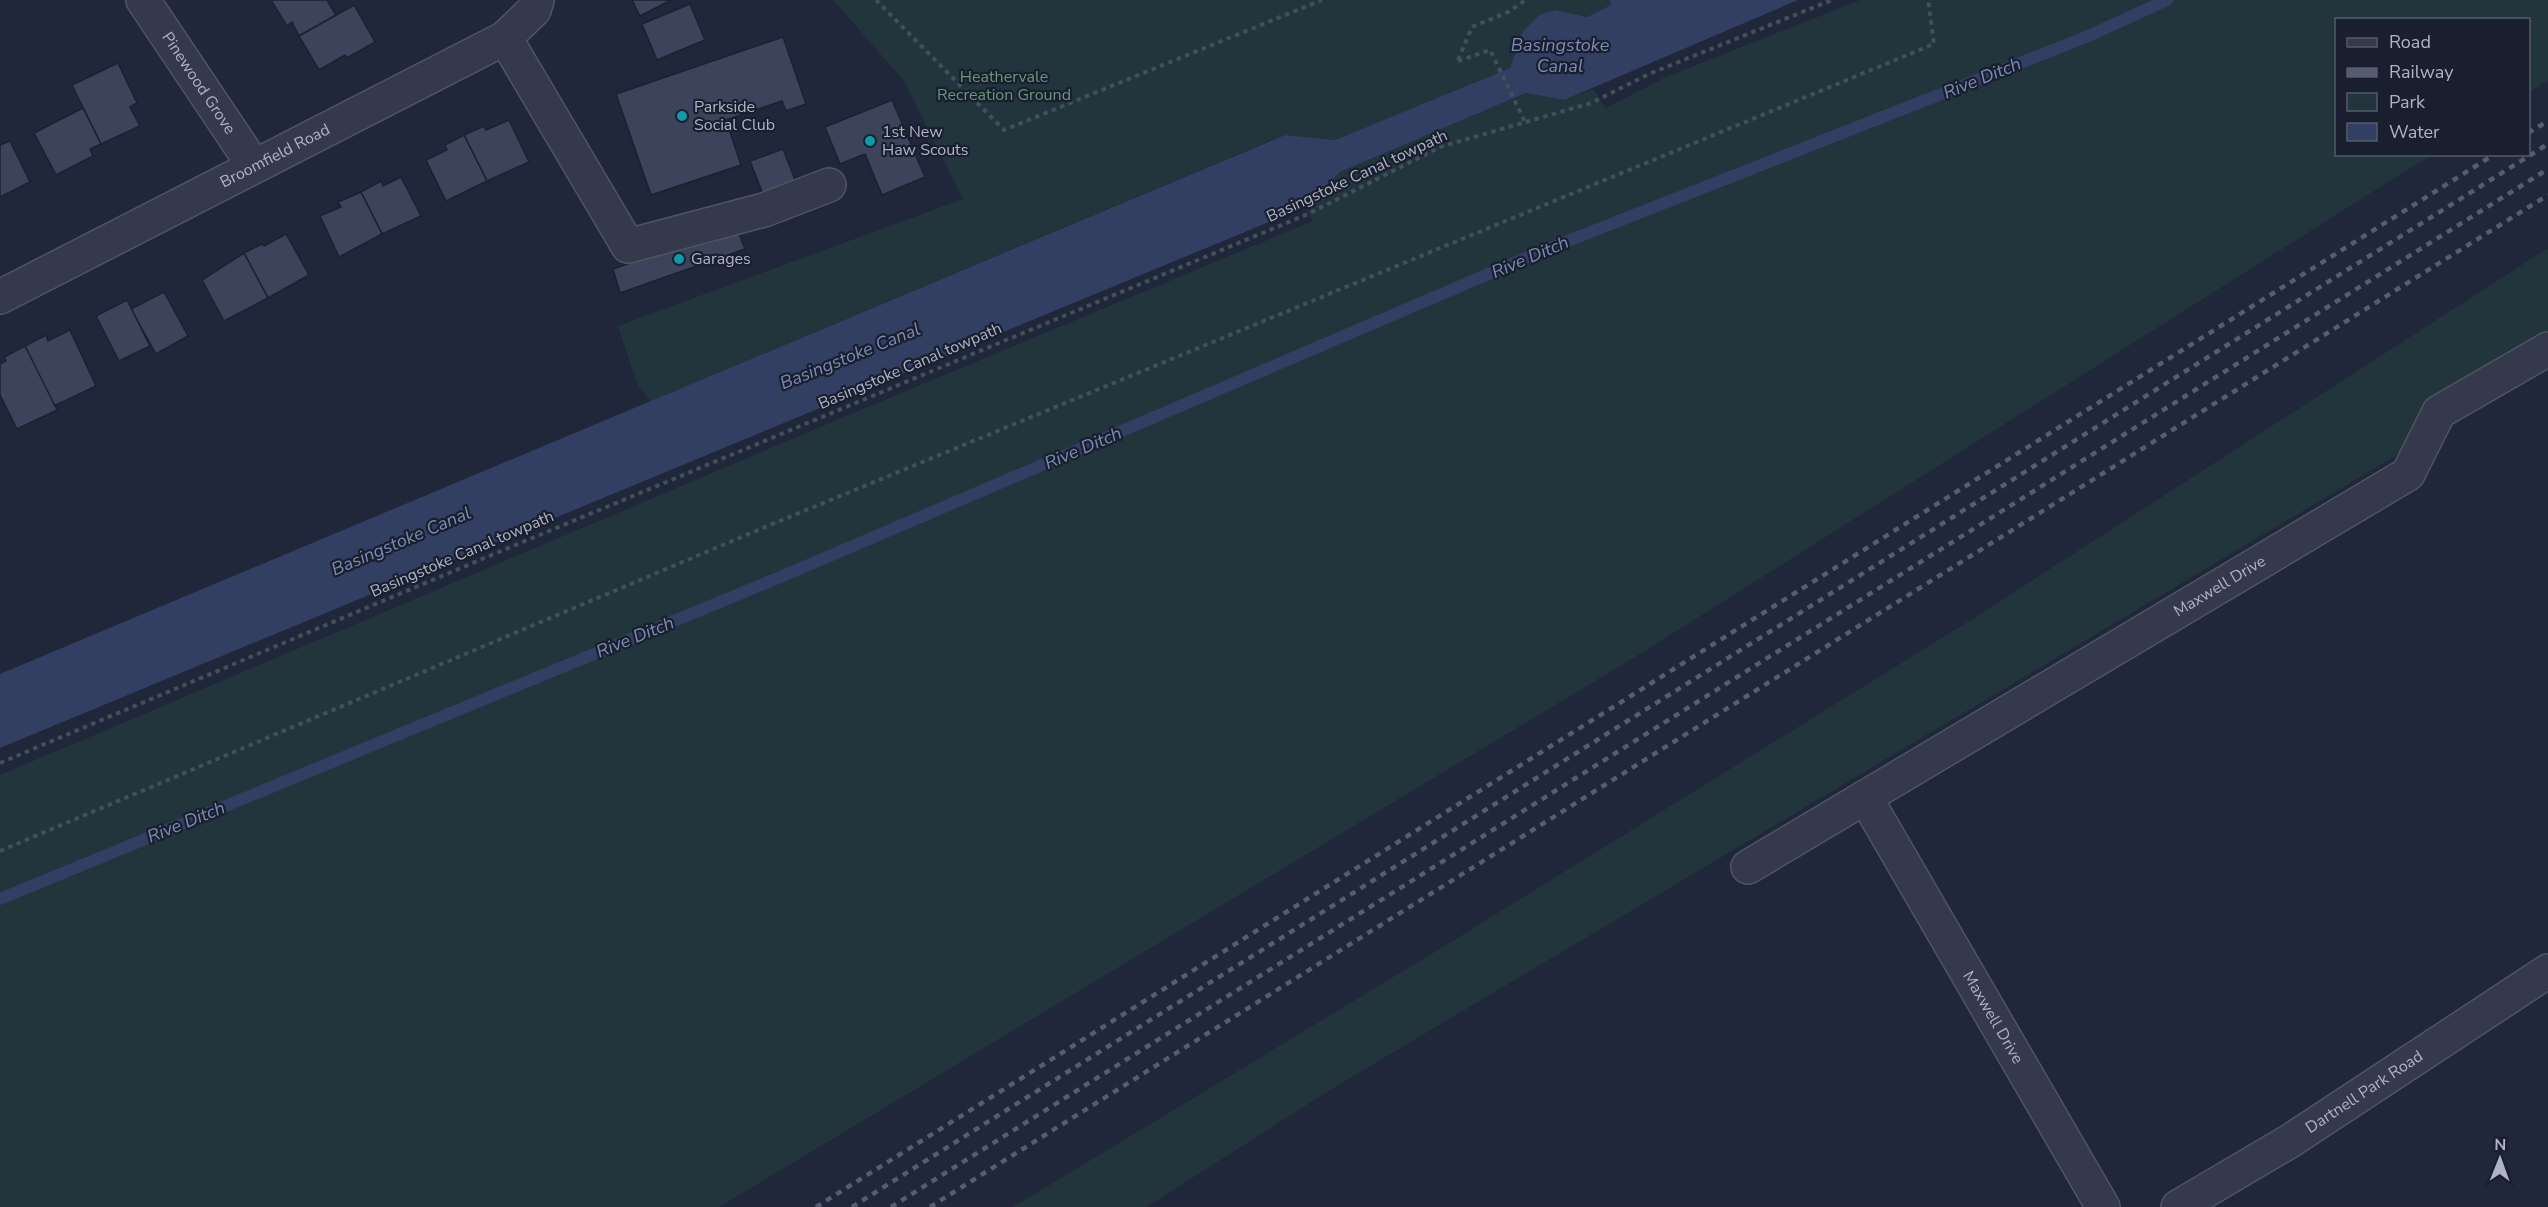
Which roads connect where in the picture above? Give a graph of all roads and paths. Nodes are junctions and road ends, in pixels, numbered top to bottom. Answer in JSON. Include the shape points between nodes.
{"nodes":[{"id":1,"x":143,"y":0,"type":"edge"},
{"id":2,"x":537,"y":0,"type":"edge"},
{"id":3,"x":876,"y":0,"type":"edge"},
{"id":4,"x":1322,"y":0,"type":"edge"},
{"id":5,"x":1526,"y":0,"type":"edge"},
{"id":6,"x":1832,"y":0,"type":"edge"},
{"id":7,"x":1928,"y":0,"type":"edge"},
{"id":8,"x":505,"y":38,"type":"junction"},
{"id":9,"x":1525,"y":122,"type":"junction"},
{"id":10,"x":254,"y":166,"type":"junction"},
{"id":11,"x":829,"y":185,"type":"dead end"},
{"id":12,"x":0,"y":297,"type":"edge"},
{"id":13,"x":2548,"y":349,"type":"edge"},
{"id":14,"x":0,"y":763,"type":"edge"},
{"id":15,"x":1865,"y":797,"type":"junction"},
{"id":16,"x":0,"y":851,"type":"edge"},
{"id":17,"x":1748,"y":867,"type":"dead end"},
{"id":18,"x":2548,"y":971,"type":"edge"},
{"id":19,"x":2103,"y":1207,"type":"edge"},
{"id":20,"x":2178,"y":1207,"type":"edge"}],
"edges":[{"from":1,"to":10,"type":"street","name":"Pinewood Grove"},
{"from":2,"to":8,"type":"street","name":"Broomfield Road","via":[[534,10]]},
{"from":3,"to":4,"type":"path","via":[[1004,130]]},
{"from":5,"to":9,"type":"path","via":[[1472,27],[1458,61],[1490,50]]},
{"from":6,"to":9,"type":"path","name":"Basingstoke Canal towpath","via":[[1649,74],[1591,103]]},
{"from":7,"to":16,"type":"path","via":[[1934,44],[770,525]]},
{"from":8,"to":10,"type":"street","name":"Broomfield Road"},
{"from":8,"to":11,"type":"street","via":[[628,246],[764,210]]},
{"from":9,"to":14,"type":"path","name":"Basingstoke Canal towpath","via":[[1440,147],[1308,214]]},
{"from":10,"to":12,"type":"street","name":"Broomfield Road"},
{"from":13,"to":15,"type":"street","name":"Maxwell Drive","via":[[2439,412],[2408,474]]},
{"from":15,"to":17,"type":"street","name":"Maxwell Drive"},
{"from":15,"to":19,"type":"street","name":"Maxwell Drive"},
{"from":18,"to":20,"type":"street","name":"Dartnell Park Road","via":[[2290,1141]]}]}
